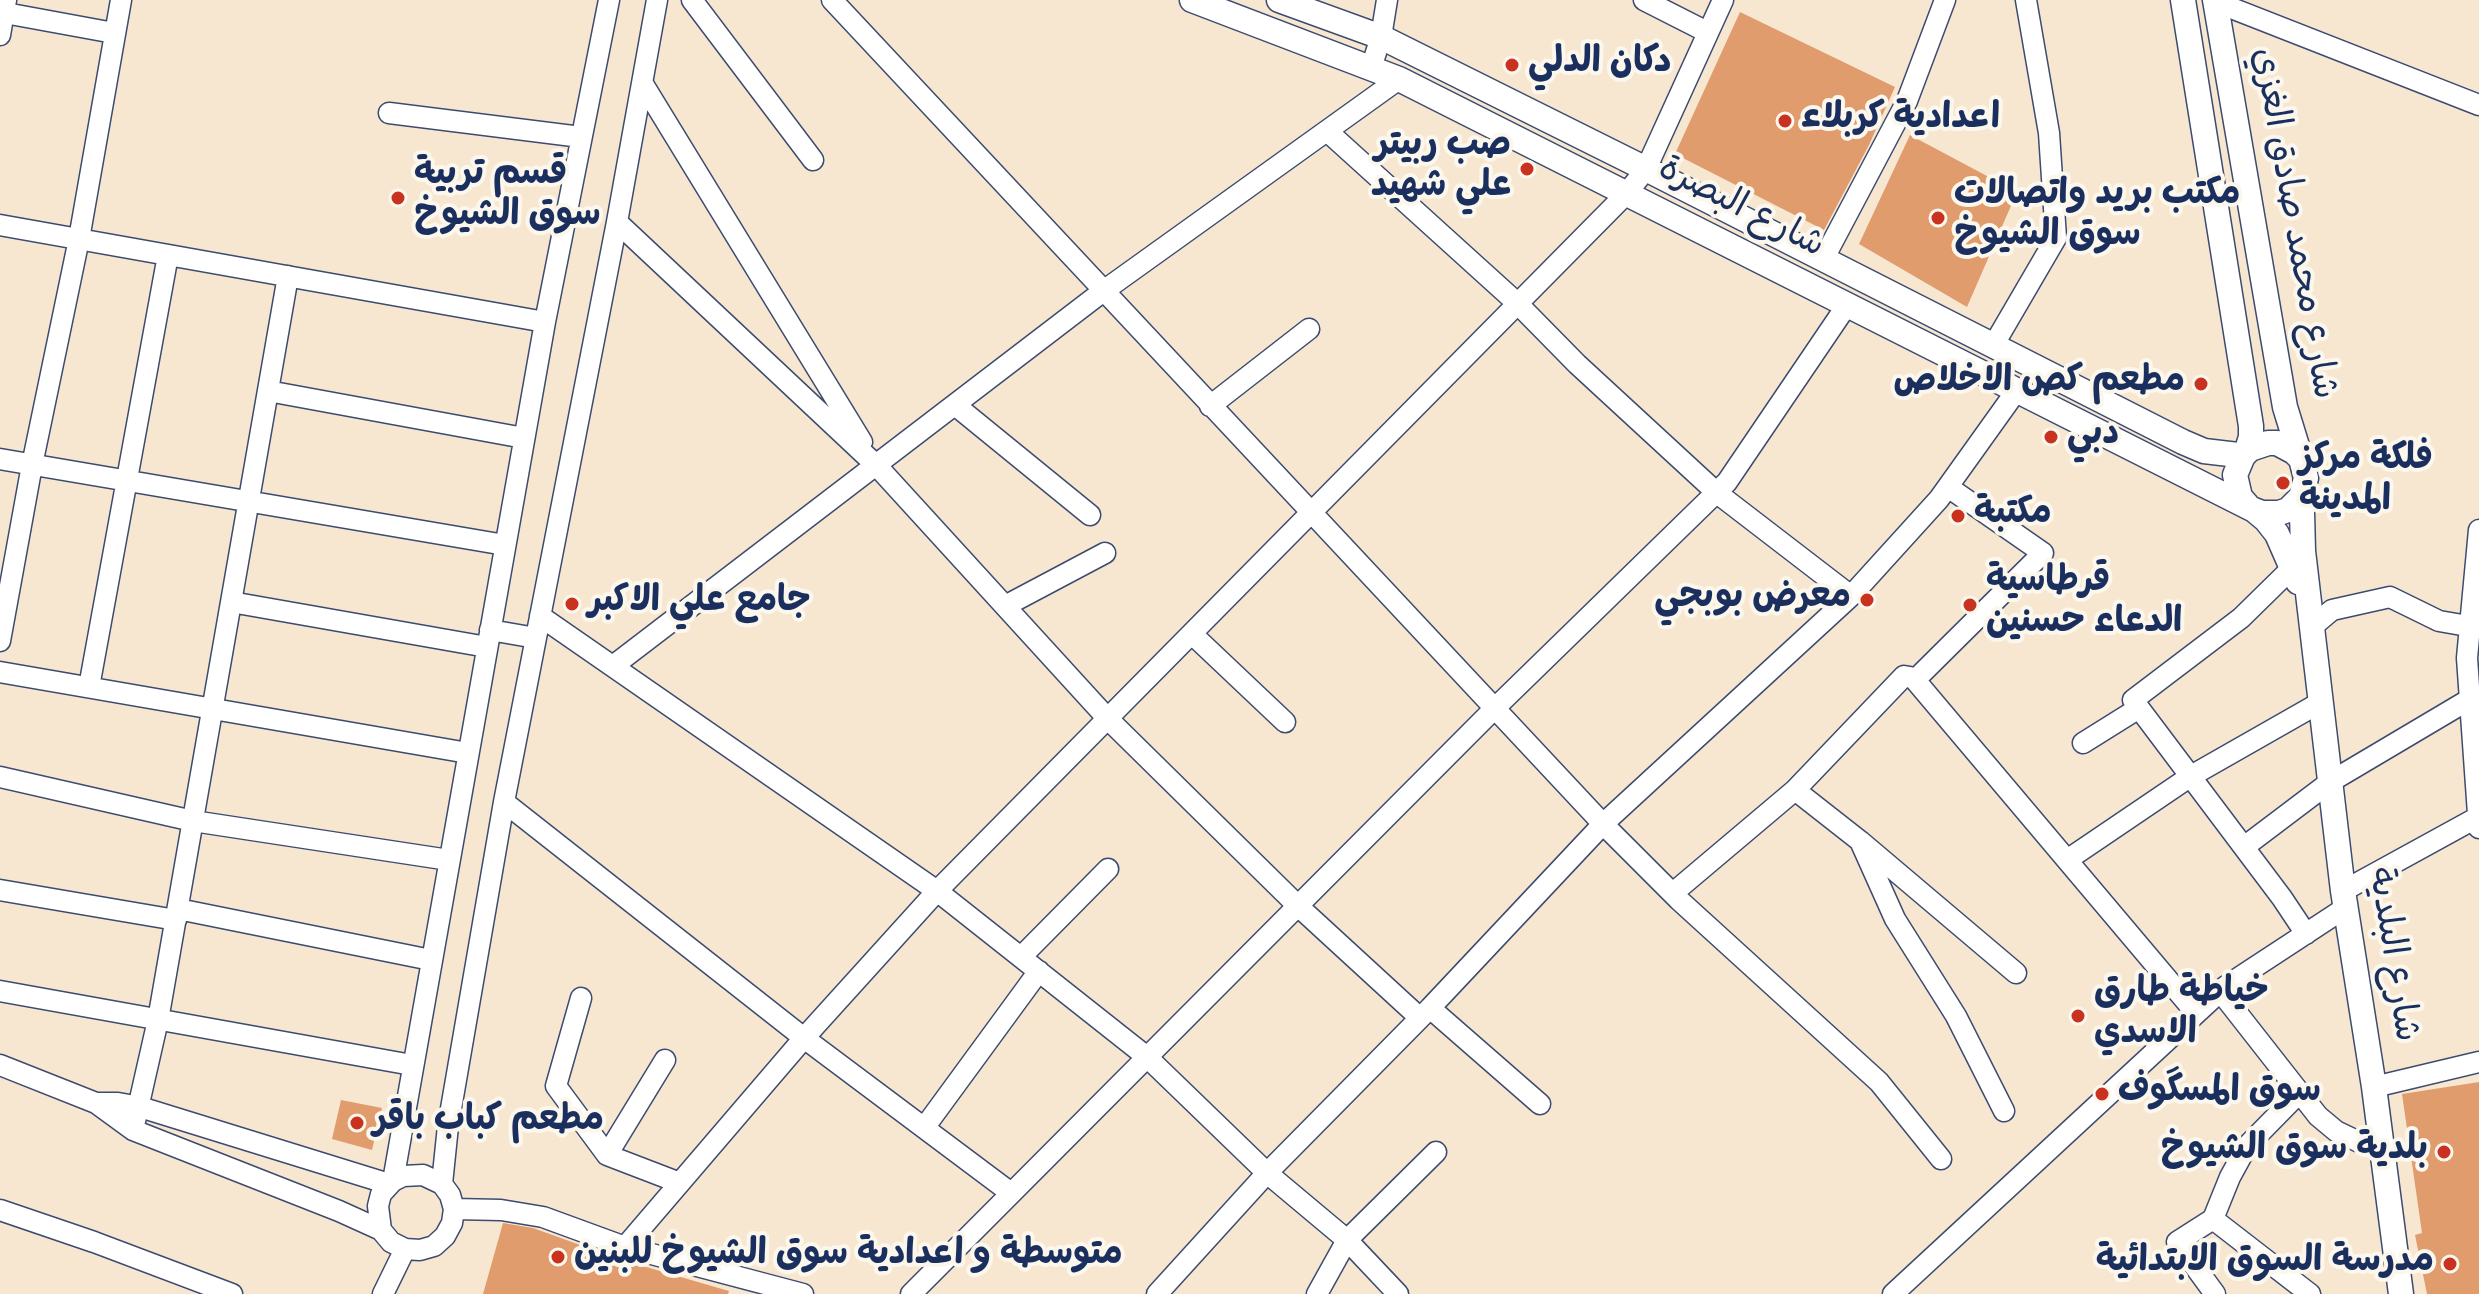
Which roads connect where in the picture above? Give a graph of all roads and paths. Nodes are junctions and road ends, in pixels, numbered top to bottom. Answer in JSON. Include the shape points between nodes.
{"nodes":[{"id":1,"x":121,"y":0,"type":"edge"},
{"id":2,"x":609,"y":0,"type":"edge"},
{"id":3,"x":657,"y":0,"type":"edge"},
{"id":4,"x":692,"y":0,"type":"edge"},
{"id":5,"x":832,"y":0,"type":"edge"},
{"id":6,"x":1192,"y":0,"type":"edge"},
{"id":7,"x":1279,"y":0,"type":"edge"},
{"id":8,"x":1387,"y":0,"type":"edge"},
{"id":9,"x":1644,"y":0,"type":"edge"},
{"id":10,"x":1723,"y":0,"type":"edge"},
{"id":11,"x":1945,"y":0,"type":"edge"},
{"id":12,"x":2026,"y":0,"type":"edge"},
{"id":13,"x":2183,"y":0,"type":"edge"},
{"id":14,"x":2216,"y":1,"type":"edge"},
{"id":15,"x":3,"y":9,"type":"edge"},
{"id":16,"x":1707,"y":32,"type":"junction"},
{"id":17,"x":114,"y":33,"type":"junction"},
{"id":18,"x":0,"y":35,"type":"edge"},
{"id":19,"x":1381,"y":37,"type":"junction"},
{"id":20,"x":1371,"y":68,"type":"junction"},
{"id":21,"x":1399,"y":79,"type":"junction"},
{"id":22,"x":643,"y":84,"type":"junction"},
{"id":23,"x":2479,"y":105,"type":"edge"},
{"id":24,"x":389,"y":113,"type":"dead end"},
{"id":25,"x":1327,"y":131,"type":"junction"},
{"id":26,"x":581,"y":137,"type":"junction"},
{"id":27,"x":813,"y":160,"type":"dead end"},
{"id":28,"x":1646,"y":169,"type":"junction"},
{"id":29,"x":1627,"y":193,"type":"junction"},
{"id":30,"x":617,"y":222,"type":"junction"},
{"id":31,"x":0,"y":225,"type":"edge"},
{"id":32,"x":79,"y":239,"type":"junction"},
{"id":33,"x":168,"y":255,"type":"junction"},
{"id":34,"x":1823,"y":260,"type":"junction"},
{"id":35,"x":288,"y":276,"type":"junction"},
{"id":36,"x":1102,"y":292,"type":"junction"},
{"id":37,"x":1517,"y":303,"type":"junction"},
{"id":38,"x":1847,"y":305,"type":"junction"},
{"id":39,"x":545,"y":322,"type":"junction"},
{"id":40,"x":1309,"y":329,"type":"dead end"},
{"id":41,"x":1993,"y":346,"type":"junction"},
{"id":42,"x":2017,"y":390,"type":"junction"},
{"id":43,"x":268,"y":391,"type":"junction"},
{"id":44,"x":955,"y":405,"type":"junction"},
{"id":45,"x":1210,"y":406,"type":"junction"},
{"id":46,"x":524,"y":438,"type":"junction"},
{"id":47,"x":2246,"y":453,"type":"junction"},
{"id":48,"x":0,"y":459,"type":"edge"},
{"id":49,"x":2301,"y":459,"type":"junction"},
{"id":50,"x":32,"y":465,"type":"junction"},
{"id":51,"x":877,"y":466,"type":"junction"},
{"id":52,"x":125,"y":480,"type":"junction"},
{"id":53,"x":1948,"y":487,"type":"junction"},
{"id":54,"x":2305,"y":488,"type":"junction"},
{"id":55,"x":1717,"y":493,"type":"junction"},
{"id":56,"x":249,"y":501,"type":"junction"},
{"id":57,"x":2250,"y":508,"type":"junction"},
{"id":58,"x":1312,"y":512,"type":"junction"},
{"id":59,"x":1090,"y":515,"type":"dead end"},
{"id":60,"x":2479,"y":530,"type":"edge"},
{"id":61,"x":505,"y":545,"type":"junction"},
{"id":62,"x":1105,"y":553,"type":"dead end"},
{"id":63,"x":2292,"y":568,"type":"junction"},
{"id":64,"x":1851,"y":596,"type":"junction"},
{"id":65,"x":231,"y":602,"type":"junction"},
{"id":66,"x":1005,"y":606,"type":"junction"},
{"id":67,"x":540,"y":616,"type":"junction"},
{"id":68,"x":2313,"y":626,"type":"junction"},
{"id":69,"x":2474,"y":628,"type":"edge"},
{"id":70,"x":1192,"y":634,"type":"junction"},
{"id":71,"x":488,"y":638,"type":"junction"},
{"id":72,"x":536,"y":638,"type":"junction"},
{"id":73,"x":0,"y":641,"type":"edge"},
{"id":74,"x":613,"y":666,"type":"junction"},
{"id":75,"x":0,"y":672,"type":"edge"},
{"id":76,"x":1915,"y":680,"type":"junction"},
{"id":77,"x":89,"y":687,"type":"junction"},
{"id":78,"x":2470,"y":699,"type":"junction"},
{"id":79,"x":2321,"y":702,"type":"junction"},
{"id":80,"x":213,"y":708,"type":"junction"},
{"id":81,"x":2139,"y":708,"type":"junction"},
{"id":82,"x":1494,"y":709,"type":"junction"},
{"id":83,"x":1108,"y":719,"type":"junction"},
{"id":84,"x":1285,"y":722,"type":"dead end"},
{"id":85,"x":2083,"y":743,"type":"dead end"},
{"id":86,"x":468,"y":753,"type":"junction"},
{"id":87,"x":2191,"y":776,"type":"junction"},
{"id":88,"x":0,"y":777,"type":"edge"},
{"id":89,"x":2330,"y":782,"type":"junction"},
{"id":90,"x":1795,"y":790,"type":"junction"},
{"id":91,"x":504,"y":802,"type":"junction"},
{"id":92,"x":2478,"y":817,"type":"edge"},
{"id":93,"x":193,"y":821,"type":"junction"},
{"id":94,"x":1603,"y":824,"type":"junction"},
{"id":95,"x":2479,"y":828,"type":"edge"},
{"id":96,"x":1860,"y":841,"type":"junction"},
{"id":97,"x":2244,"y":847,"type":"junction"},
{"id":98,"x":449,"y":860,"type":"junction"},
{"id":99,"x":2067,"y":860,"type":"junction"},
{"id":100,"x":1108,"y":869,"type":"dead end"},
{"id":101,"x":0,"y":890,"type":"edge"},
{"id":102,"x":937,"y":891,"type":"junction"},
{"id":103,"x":1673,"y":893,"type":"junction"},
{"id":104,"x":2344,"y":900,"type":"junction"},
{"id":105,"x":1298,"y":906,"type":"junction"},
{"id":106,"x":177,"y":914,"type":"junction"},
{"id":107,"x":2306,"y":934,"type":"junction"},
{"id":108,"x":1021,"y":957,"type":"junction"},
{"id":109,"x":431,"y":960,"type":"junction"},
{"id":110,"x":1039,"y":971,"type":"junction"},
{"id":111,"x":2016,"y":973,"type":"dead end"},
{"id":112,"x":0,"y":991,"type":"edge"},
{"id":113,"x":2220,"y":991,"type":"junction"},
{"id":114,"x":581,"y":998,"type":"dead end"},
{"id":115,"x":1425,"y":1013,"type":"junction"},
{"id":116,"x":2196,"y":1013,"type":"junction"},
{"id":117,"x":158,"y":1020,"type":"junction"},
{"id":118,"x":804,"y":1038,"type":"junction"},
{"id":119,"x":1147,"y":1057,"type":"junction"},
{"id":120,"x":665,"y":1060,"type":"dead end"},
{"id":121,"x":2479,"y":1062,"type":"edge"},
{"id":122,"x":0,"y":1065,"type":"edge"},
{"id":123,"x":412,"y":1065,"type":"junction"},
{"id":124,"x":2374,"y":1087,"type":"junction"},
{"id":125,"x":2300,"y":1092,"type":"junction"},
{"id":126,"x":96,"y":1103,"type":"junction"},
{"id":127,"x":1540,"y":1104,"type":"dead end"},
{"id":128,"x":140,"y":1107,"type":"junction"},
{"id":129,"x":2004,"y":1111,"type":"dead end"},
{"id":130,"x":924,"y":1128,"type":"junction"},
{"id":131,"x":133,"y":1130,"type":"junction"},
{"id":132,"x":2382,"y":1146,"type":"junction"},
{"id":133,"x":1436,"y":1152,"type":"dead end"},
{"id":134,"x":607,"y":1155,"type":"junction"},
{"id":135,"x":1941,"y":1159,"type":"dead end"},
{"id":136,"x":1267,"y":1173,"type":"junction"},
{"id":137,"x":391,"y":1182,"type":"junction"},
{"id":138,"x":680,"y":1183,"type":"junction"},
{"id":139,"x":442,"y":1184,"type":"junction"},
{"id":140,"x":1011,"y":1193,"type":"junction"},
{"id":141,"x":454,"y":1209,"type":"junction"},
{"id":142,"x":0,"y":1210,"type":"edge"},
{"id":143,"x":2213,"y":1219,"type":"junction"},
{"id":144,"x":381,"y":1230,"type":"junction"},
{"id":145,"x":1347,"y":1240,"type":"junction"},
{"id":146,"x":625,"y":1247,"type":"junction"},
{"id":147,"x":405,"y":1249,"type":"junction"},
{"id":148,"x":392,"y":1289,"type":"edge"},
{"id":149,"x":232,"y":1294,"type":"edge"},
{"id":150,"x":803,"y":1294,"type":"edge"},
{"id":151,"x":911,"y":1294,"type":"edge"},
{"id":152,"x":1157,"y":1294,"type":"edge"},
{"id":153,"x":1317,"y":1294,"type":"edge"},
{"id":154,"x":1398,"y":1294,"type":"edge"},
{"id":155,"x":1893,"y":1294,"type":"edge"},
{"id":156,"x":2215,"y":1294,"type":"edge"},
{"id":157,"x":2310,"y":1294,"type":"edge"},
{"id":158,"x":2401,"y":1294,"type":"edge"}],
"edges":[{"from":1,"to":17,"type":"street"},
{"from":2,"to":26,"type":"street"},
{"from":3,"to":22,"type":"street"},
{"from":4,"to":27,"type":"street"},
{"from":5,"to":36,"type":"street"},
{"from":6,"to":20,"type":"main road","name":"شارع البصرة"},
{"from":7,"to":19,"type":"main road","name":"شارع البصرة"},
{"from":8,"to":19,"type":"street"},
{"from":9,"to":16,"type":"street"},
{"from":10,"to":16,"type":"street"},
{"from":11,"to":34,"type":"street","via":[[1907,101]]},
{"from":12,"to":41,"type":"street","via":[[2049,133],[2056,238]]},
{"from":13,"to":47,"type":"main road","name":"شارع محمد صادق الغزي","via":[[2250,417]]},
{"from":14,"to":23,"type":"street"},
{"from":14,"to":49,"type":"main road","name":"شارع محمد صادق الغزي","via":[[2285,407]]},
{"from":15,"to":17,"type":"street"},
{"from":15,"to":18,"type":"street"},
{"from":16,"to":28,"type":"street"},
{"from":17,"to":32,"type":"street"},
{"from":19,"to":20,"type":"street"},
{"from":19,"to":28,"type":"main road","name":"شارع البصرة"},
{"from":20,"to":21,"type":"main road","name":"شارع البصرة"},
{"from":21,"to":25,"type":"street"},
{"from":21,"to":29,"type":"main road","name":"شارع البصرة"},
{"from":22,"to":30,"type":"street"},
{"from":22,"to":51,"type":"street"},
{"from":24,"to":26,"type":"street"},
{"from":25,"to":36,"type":"street"},
{"from":25,"to":37,"type":"street"},
{"from":26,"to":39,"type":"street"},
{"from":28,"to":29,"type":"street"},
{"from":28,"to":34,"type":"main road","name":"شارع البصرة"},
{"from":29,"to":37,"type":"street"},
{"from":29,"to":38,"type":"main road","name":"شارع البصرة"},
{"from":30,"to":51,"type":"street"},
{"from":30,"to":67,"type":"street"},
{"from":31,"to":32,"type":"street"},
{"from":32,"to":33,"type":"street"},
{"from":32,"to":50,"type":"street"},
{"from":33,"to":35,"type":"street"},
{"from":33,"to":52,"type":"street"},
{"from":34,"to":41,"type":"main road","name":"شارع البصرة"},
{"from":35,"to":39,"type":"street"},
{"from":35,"to":43,"type":"street"},
{"from":36,"to":44,"type":"street"},
{"from":36,"to":45,"type":"street"},
{"from":37,"to":55,"type":"street"},
{"from":37,"to":58,"type":"street"},
{"from":38,"to":42,"type":"main road","name":"شارع البصرة"},
{"from":38,"to":55,"type":"street"},
{"from":39,"to":46,"type":"street"},
{"from":40,"to":45,"type":"street"},
{"from":41,"to":47,"type":"main road","name":"شارع البصرة","via":[[2204,451]]},
{"from":42,"to":53,"type":"street"},
{"from":42,"to":57,"type":"main road","name":"شارع البصرة"},
{"from":43,"to":46,"type":"street"},
{"from":43,"to":56,"type":"street"},
{"from":44,"to":51,"type":"street"},
{"from":44,"to":59,"type":"street"},
{"from":45,"to":58,"type":"street"},
{"from":46,"to":61,"type":"street"},
{"from":47,"to":49,"type":"main road","via":[[2277,443]]},
{"from":47,"to":57,"type":"main road","via":[[2235,475],[2240,497]]},
{"from":48,"to":50,"type":"street"},
{"from":49,"to":54,"type":"main road"},
{"from":50,"to":52,"type":"street"},
{"from":50,"to":73,"type":"street"},
{"from":51,"to":66,"type":"street"},
{"from":51,"to":74,"type":"street"},
{"from":52,"to":56,"type":"street"},
{"from":52,"to":77,"type":"street"},
{"from":53,"to":64,"type":"street"},
{"from":53,"to":76,"type":"street","via":[[2043,553]]},
{"from":54,"to":57,"type":"main road","via":[[2288,510],[2271,514]]},
{"from":54,"to":68,"type":"main road","name":"شارع البلدية","via":[[2302,531]]},
{"from":55,"to":64,"type":"street"},
{"from":55,"to":82,"type":"street"},
{"from":56,"to":61,"type":"street"},
{"from":56,"to":65,"type":"street"},
{"from":57,"to":63,"type":"main road","name":"شارع البلدية","via":[[2277,534]]},
{"from":58,"to":70,"type":"street"},
{"from":58,"to":82,"type":"street"},
{"from":60,"to":69,"type":"street"},
{"from":61,"to":71,"type":"street"},
{"from":62,"to":66,"type":"street"},
{"from":63,"to":68,"type":"main road","name":"شارع البلدية"},
{"from":63,"to":81,"type":"street","via":[[2241,618],[2133,700]]},
{"from":64,"to":94,"type":"street"},
{"from":65,"to":71,"type":"street"},
{"from":65,"to":80,"type":"street"},
{"from":66,"to":83,"type":"street"},
{"from":67,"to":72,"type":"street"},
{"from":67,"to":74,"type":"street"},
{"from":68,"to":69,"type":"street","via":[[2332,610],[2390,597],[2439,621]]},
{"from":68,"to":79,"type":"main road","name":"شارع البلدية"},
{"from":69,"to":78,"type":"street","via":[[2467,658]]},
{"from":70,"to":83,"type":"street"},
{"from":70,"to":84,"type":"street"},
{"from":71,"to":72,"type":"street"},
{"from":71,"to":86,"type":"street"},
{"from":72,"to":91,"type":"street"},
{"from":74,"to":102,"type":"street"},
{"from":75,"to":77,"type":"street"},
{"from":76,"to":90,"type":"street","via":[[1904,676]]},
{"from":76,"to":99,"type":"street"},
{"from":77,"to":80,"type":"street"},
{"from":78,"to":89,"type":"street"},
{"from":78,"to":92,"type":"street"},
{"from":79,"to":87,"type":"street"},
{"from":79,"to":89,"type":"main road","name":"شارع البلدية"},
{"from":80,"to":86,"type":"street"},
{"from":80,"to":93,"type":"street"},
{"from":81,"to":85,"type":"street"},
{"from":81,"to":87,"type":"street"},
{"from":82,"to":94,"type":"street"},
{"from":82,"to":105,"type":"street"},
{"from":83,"to":102,"type":"street"},
{"from":83,"to":105,"type":"street"},
{"from":86,"to":98,"type":"street"},
{"from":87,"to":97,"type":"street"},
{"from":87,"to":99,"type":"street"},
{"from":88,"to":93,"type":"street"},
{"from":89,"to":97,"type":"street"},
{"from":89,"to":104,"type":"main road","name":"شارع البلدية"},
{"from":90,"to":96,"type":"street"},
{"from":90,"to":103,"type":"street"},
{"from":91,"to":118,"type":"street"},
{"from":91,"to":139,"type":"street"},
{"from":92,"to":95,"type":"street"},
{"from":92,"to":104,"type":"street"},
{"from":93,"to":98,"type":"street"},
{"from":93,"to":106,"type":"street"},
{"from":94,"to":103,"type":"street"},
{"from":94,"to":115,"type":"street"},
{"from":96,"to":111,"type":"street"},
{"from":96,"to":129,"type":"street","via":[[1895,919],[1956,1016]]},
{"from":97,"to":107,"type":"street"},
{"from":98,"to":109,"type":"street"},
{"from":99,"to":116,"type":"street"},
{"from":100,"to":108,"type":"street"},
{"from":101,"to":106,"type":"street"},
{"from":102,"to":108,"type":"street"},
{"from":102,"to":118,"type":"street"},
{"from":103,"to":135,"type":"street","via":[[1879,1082]]},
{"from":104,"to":107,"type":"street"},
{"from":104,"to":124,"type":"main road","name":"شارع البلدية"},
{"from":105,"to":115,"type":"street"},
{"from":105,"to":119,"type":"street"},
{"from":106,"to":109,"type":"street"},
{"from":106,"to":117,"type":"street"},
{"from":107,"to":113,"type":"street"},
{"from":108,"to":110,"type":"street"},
{"from":109,"to":123,"type":"street"},
{"from":110,"to":119,"type":"street"},
{"from":110,"to":130,"type":"street"},
{"from":112,"to":117,"type":"street"},
{"from":113,"to":116,"type":"street"},
{"from":113,"to":125,"type":"street"},
{"from":114,"to":134,"type":"street","via":[[556,1086]]},
{"from":115,"to":127,"type":"street"},
{"from":115,"to":136,"type":"street"},
{"from":116,"to":155,"type":"street"},
{"from":117,"to":123,"type":"street"},
{"from":117,"to":128,"type":"street"},
{"from":118,"to":130,"type":"street"},
{"from":118,"to":138,"type":"street"},
{"from":119,"to":136,"type":"street"},
{"from":119,"to":140,"type":"street"},
{"from":120,"to":134,"type":"street"},
{"from":121,"to":124,"type":"street"},
{"from":122,"to":126,"type":"street"},
{"from":123,"to":137,"type":"street"},
{"from":124,"to":132,"type":"main road","name":"شارع البلدية"},
{"from":125,"to":132,"type":"street","via":[[2336,1131]]},
{"from":125,"to":143,"type":"street","via":[[2247,1146]]},
{"from":126,"to":128,"type":"street"},
{"from":126,"to":131,"type":"street"},
{"from":128,"to":131,"type":"street"},
{"from":128,"to":137,"type":"street"},
{"from":130,"to":140,"type":"street"},
{"from":131,"to":144,"type":"street"},
{"from":132,"to":158,"type":"main road","name":"شارع البلدية"},
{"from":133,"to":145,"type":"street"},
{"from":134,"to":138,"type":"street"},
{"from":136,"to":145,"type":"street"},
{"from":136,"to":152,"type":"street"},
{"from":137,"to":139,"type":"street","via":[[413,1174]]},
{"from":137,"to":144,"type":"street","via":[[378,1206]]},
{"from":138,"to":146,"type":"street"},
{"from":139,"to":141,"type":"street"},
{"from":140,"to":151,"type":"street"},
{"from":141,"to":146,"type":"street","via":[[543,1217]]},
{"from":141,"to":147,"type":"street","via":[[445,1236],[434,1246]]},
{"from":142,"to":149,"type":"street"},
{"from":143,"to":156,"type":"street","via":[[2177,1242]]},
{"from":143,"to":157,"type":"street"},
{"from":144,"to":147,"type":"street"},
{"from":145,"to":153,"type":"street"},
{"from":145,"to":154,"type":"street"},
{"from":146,"to":150,"type":"street"},
{"from":147,"to":148,"type":"street"}]}
